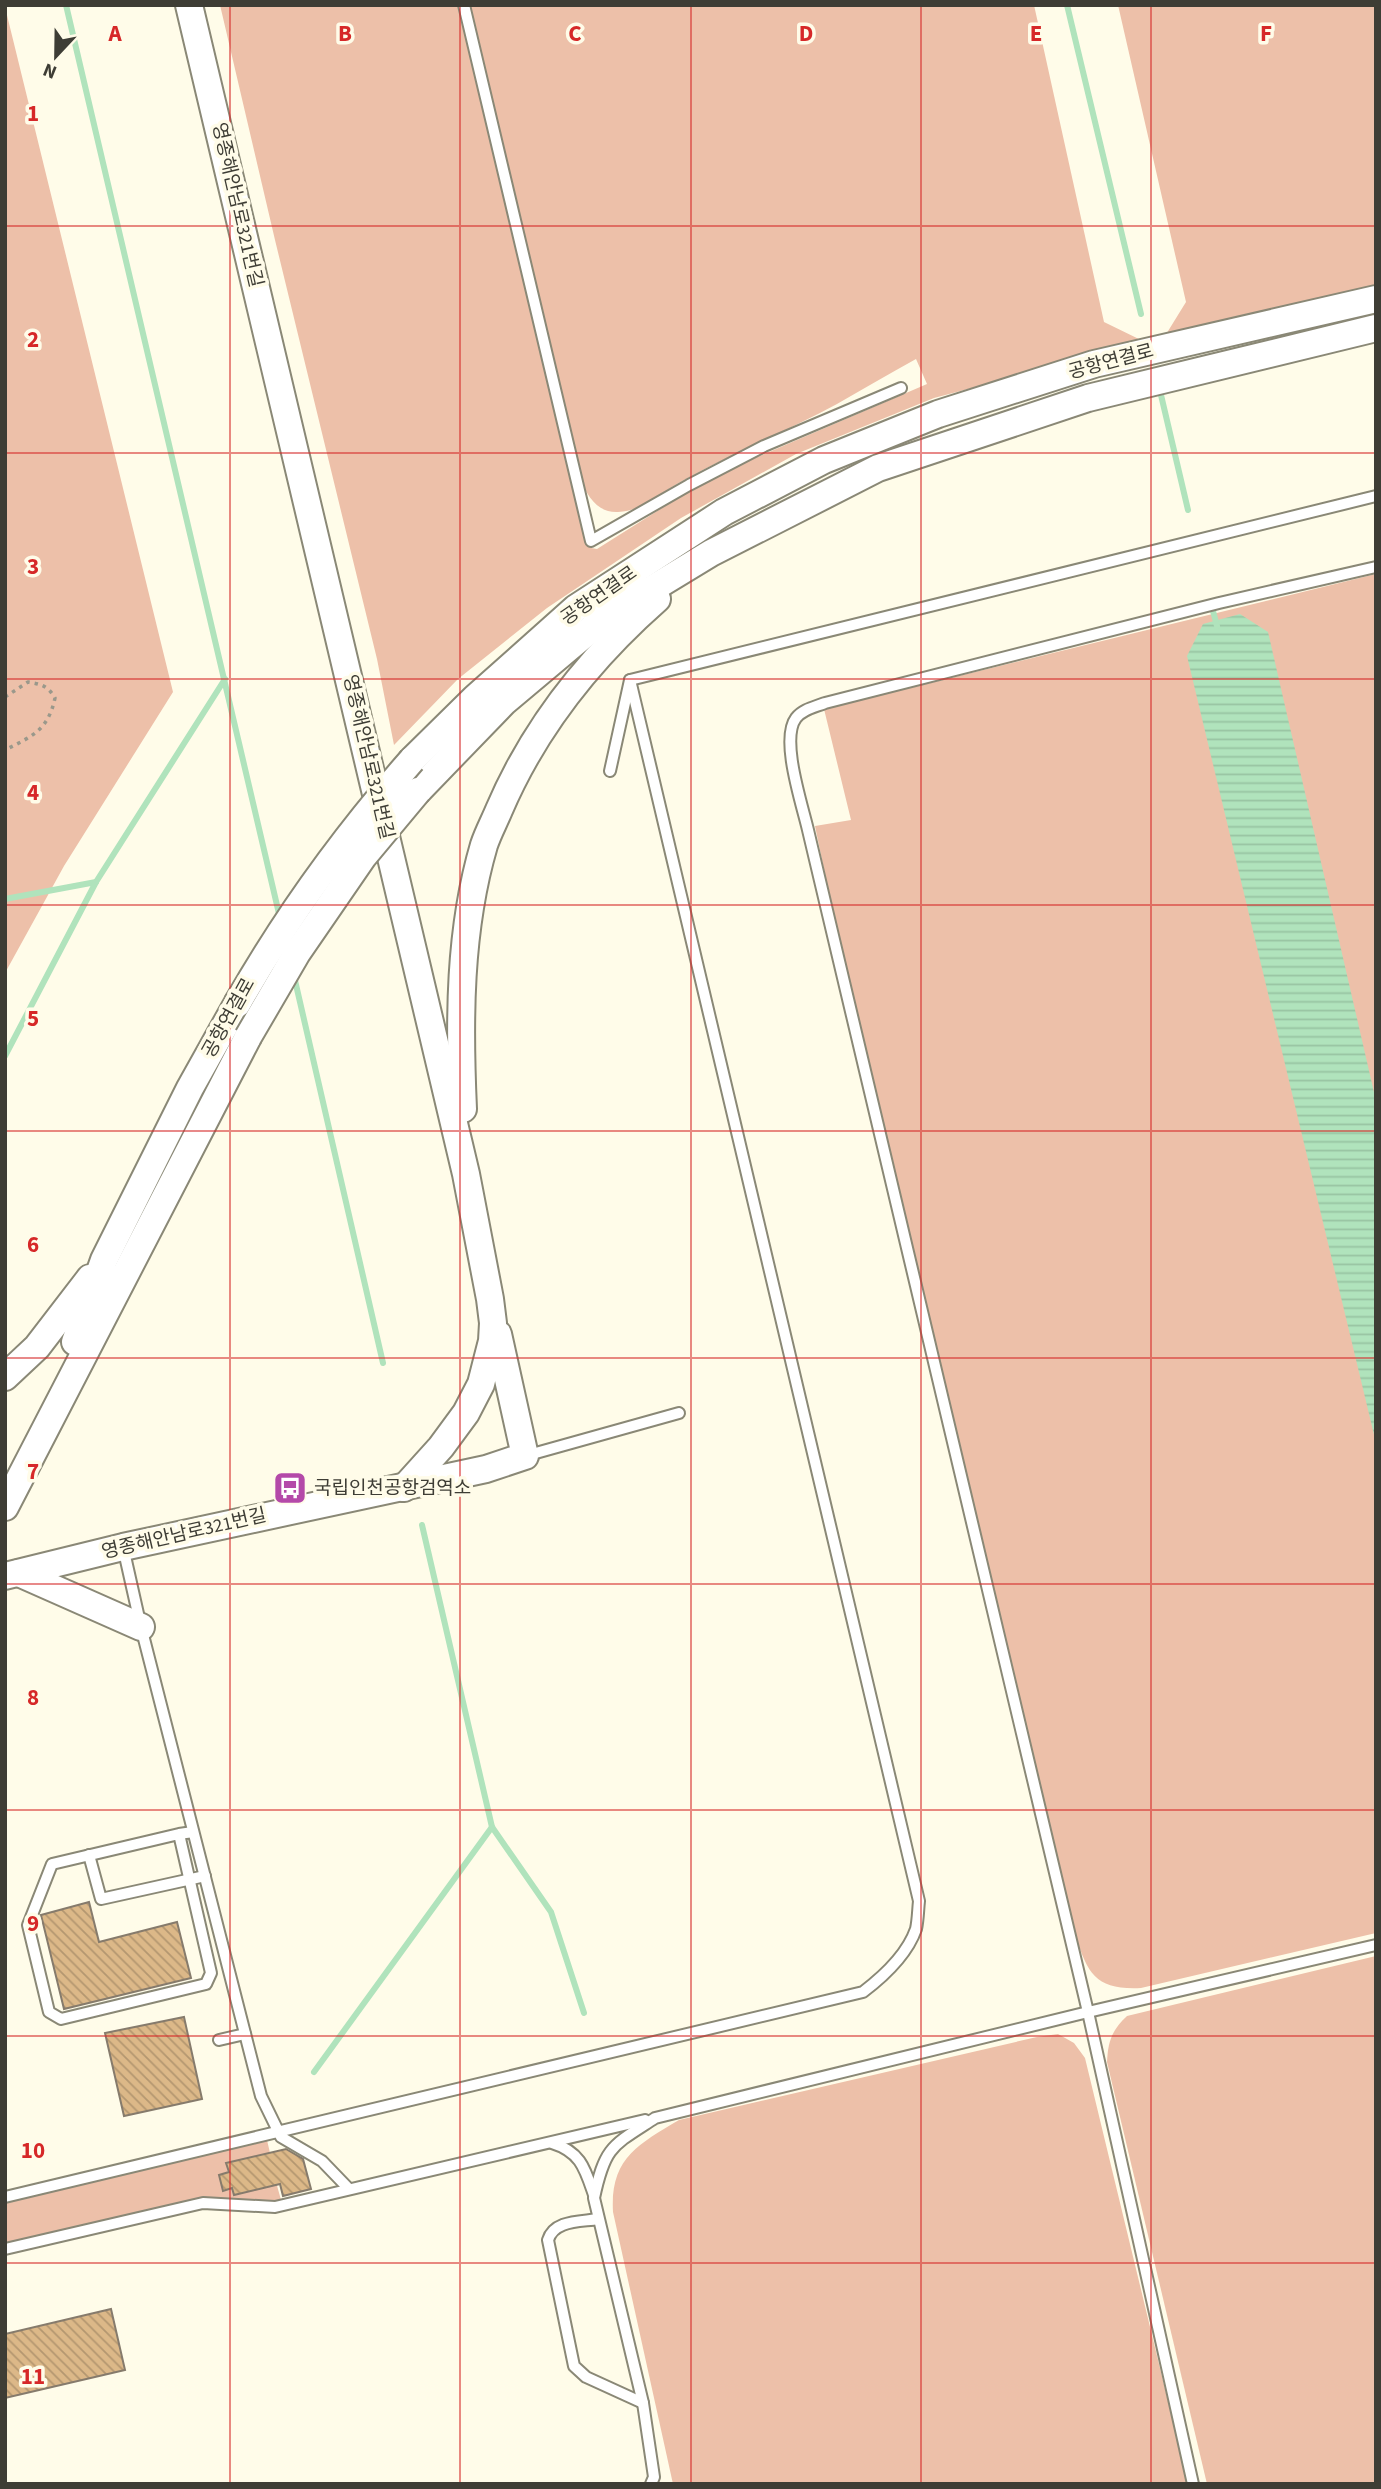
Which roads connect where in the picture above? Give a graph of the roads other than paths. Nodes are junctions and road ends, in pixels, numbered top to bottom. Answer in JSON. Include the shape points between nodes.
{"nodes":[{"id":1,"x":189,"y":5,"type":"edge"},
{"id":2,"x":464,"y":5,"type":"edge"},
{"id":3,"x":1376,"y":299,"type":"edge"},
{"id":4,"x":1376,"y":328,"type":"edge"},
{"id":5,"x":901,"y":387,"type":"dead end"},
{"id":6,"x":1376,"y":496,"type":"edge"},
{"id":7,"x":711,"y":552,"type":"junction"},
{"id":8,"x":1376,"y":567,"type":"edge"},
{"id":9,"x":630,"y":680,"type":"junction"},
{"id":10,"x":610,"y":771,"type":"dead end"},
{"id":11,"x":466,"y":1174,"type":"junction"},
{"id":12,"x":103,"y":1260,"type":"junction"},
{"id":13,"x":490,"y":1298,"type":"junction"},
{"id":14,"x":5,"y":1377,"type":"edge"},
{"id":15,"x":679,"y":1413,"type":"dead end"},
{"id":16,"x":525,"y":1456,"type":"junction"},
{"id":17,"x":5,"y":1478,"type":"edge"},
{"id":18,"x":404,"y":1488,"type":"junction"},
{"id":19,"x":5,"y":1507,"type":"edge"},
{"id":20,"x":122,"y":1547,"type":"junction"},
{"id":21,"x":12,"y":1575,"type":"edge"},
{"id":22,"x":141,"y":1627,"type":"junction"},
{"id":23,"x":193,"y":1832,"type":"junction"},
{"id":24,"x":178,"y":1834,"type":"junction"},
{"id":25,"x":89,"y":1855,"type":"junction"},
{"id":26,"x":205,"y":1876,"type":"junction"},
{"id":27,"x":189,"y":1879,"type":"junction"},
{"id":28,"x":1376,"y":1945,"type":"edge"},
{"id":29,"x":1088,"y":2012,"type":"junction"},
{"id":30,"x":245,"y":2034,"type":"junction"},
{"id":31,"x":219,"y":2040,"type":"dead end"},
{"id":32,"x":655,"y":2118,"type":"junction"},
{"id":33,"x":278,"y":2132,"type":"junction"},
{"id":34,"x":551,"y":2142,"type":"junction"},
{"id":35,"x":349,"y":2189,"type":"junction"},
{"id":36,"x":5,"y":2197,"type":"edge"},
{"id":37,"x":594,"y":2198,"type":"junction"},
{"id":38,"x":598,"y":2219,"type":"junction"},
{"id":39,"x":5,"y":2249,"type":"edge"},
{"id":40,"x":643,"y":2403,"type":"junction"},
{"id":41,"x":651,"y":2484,"type":"edge"},
{"id":42,"x":1193,"y":2484,"type":"edge"}],
"edges":[{"from":1,"to":11,"type":"street","name":"영종해안남로321번길"},
{"from":2,"to":5,"type":"lane","via":[[592,541],[764,446]]},
{"from":3,"to":12,"type":"street","name":"공항연결로","bridge":true,"via":[[1094,364],[938,414],[824,460],[724,512],[576,608],[412,760],[309,887],[236,1004]]},
{"from":4,"to":7,"type":"street","name":"공항연결로","via":[[1088,398],[878,468]]},
{"from":6,"to":9,"type":"lane"},
{"from":7,"to":11,"type":"street","via":[[608,646],[570,691],[511,781],[485,843],[471,903],[463,972],[460,1045]]},
{"from":7,"to":19,"type":"street","name":"공항연결로","bridge":true,"via":[[604,618],[504,702],[418,791],[363,857],[248,1037]]},
{"from":8,"to":29,"type":"lane","via":[[825,703],[795,719],[789,736]]},
{"from":9,"to":10,"type":"lane"},
{"from":9,"to":33,"type":"lane","via":[[919,1901],[916,1928],[884,1976],[863,1992]]},
{"from":11,"to":13,"type":"street","name":"영종해안남로321번길"},
{"from":12,"to":14,"type":"street","via":[[37,1347]]},
{"from":12,"to":17,"type":"street","via":[[76,1339]]},
{"from":13,"to":16,"type":"street"},
{"from":13,"to":18,"type":"street","name":"영종해안남로321번길","via":[[492,1341],[478,1391],[441,1447]]},
{"from":15,"to":16,"type":"lane"},
{"from":16,"to":18,"type":"street","name":"영종해안남로321번길"},
{"from":18,"to":20,"type":"street","name":"영종해안남로321번길"},
{"from":20,"to":21,"type":"street","name":"영종해안남로321번길"},
{"from":20,"to":22,"type":"lane"},
{"from":21,"to":22,"type":"street"},
{"from":22,"to":23,"type":"lane"},
{"from":23,"to":24,"type":"lane"},
{"from":23,"to":26,"type":"lane"},
{"from":24,"to":25,"type":"lane"},
{"from":24,"to":27,"type":"lane"},
{"from":25,"to":27,"type":"lane","via":[[101,1899]]},
{"from":25,"to":27,"type":"lane","via":[[52,1864],[28,1925],[50,2012],[61,2019],[206,1984],[211,1973]]},
{"from":26,"to":27,"type":"lane"},
{"from":26,"to":30,"type":"lane"},
{"from":28,"to":29,"type":"lane"},
{"from":29,"to":32,"type":"lane"},
{"from":29,"to":42,"type":"lane"},
{"from":30,"to":31,"type":"lane"},
{"from":30,"to":33,"type":"lane","via":[[261,2096]]},
{"from":32,"to":34,"type":"lane"},
{"from":32,"to":37,"type":"lane","via":[[608,2153]]},
{"from":33,"to":35,"type":"lane","via":[[321,2161]]},
{"from":33,"to":36,"type":"lane"},
{"from":34,"to":35,"type":"lane"},
{"from":34,"to":37,"type":"lane","via":[[568,2148],[581,2161]]},
{"from":35,"to":39,"type":"lane","via":[[275,2207],[203,2203]]},
{"from":37,"to":38,"type":"lane"},
{"from":38,"to":40,"type":"lane"},
{"from":38,"to":40,"type":"lane","via":[[559,2225],[548,2240],[574,2366],[586,2377]]},
{"from":40,"to":41,"type":"lane","via":[[654,2477]]}]}
